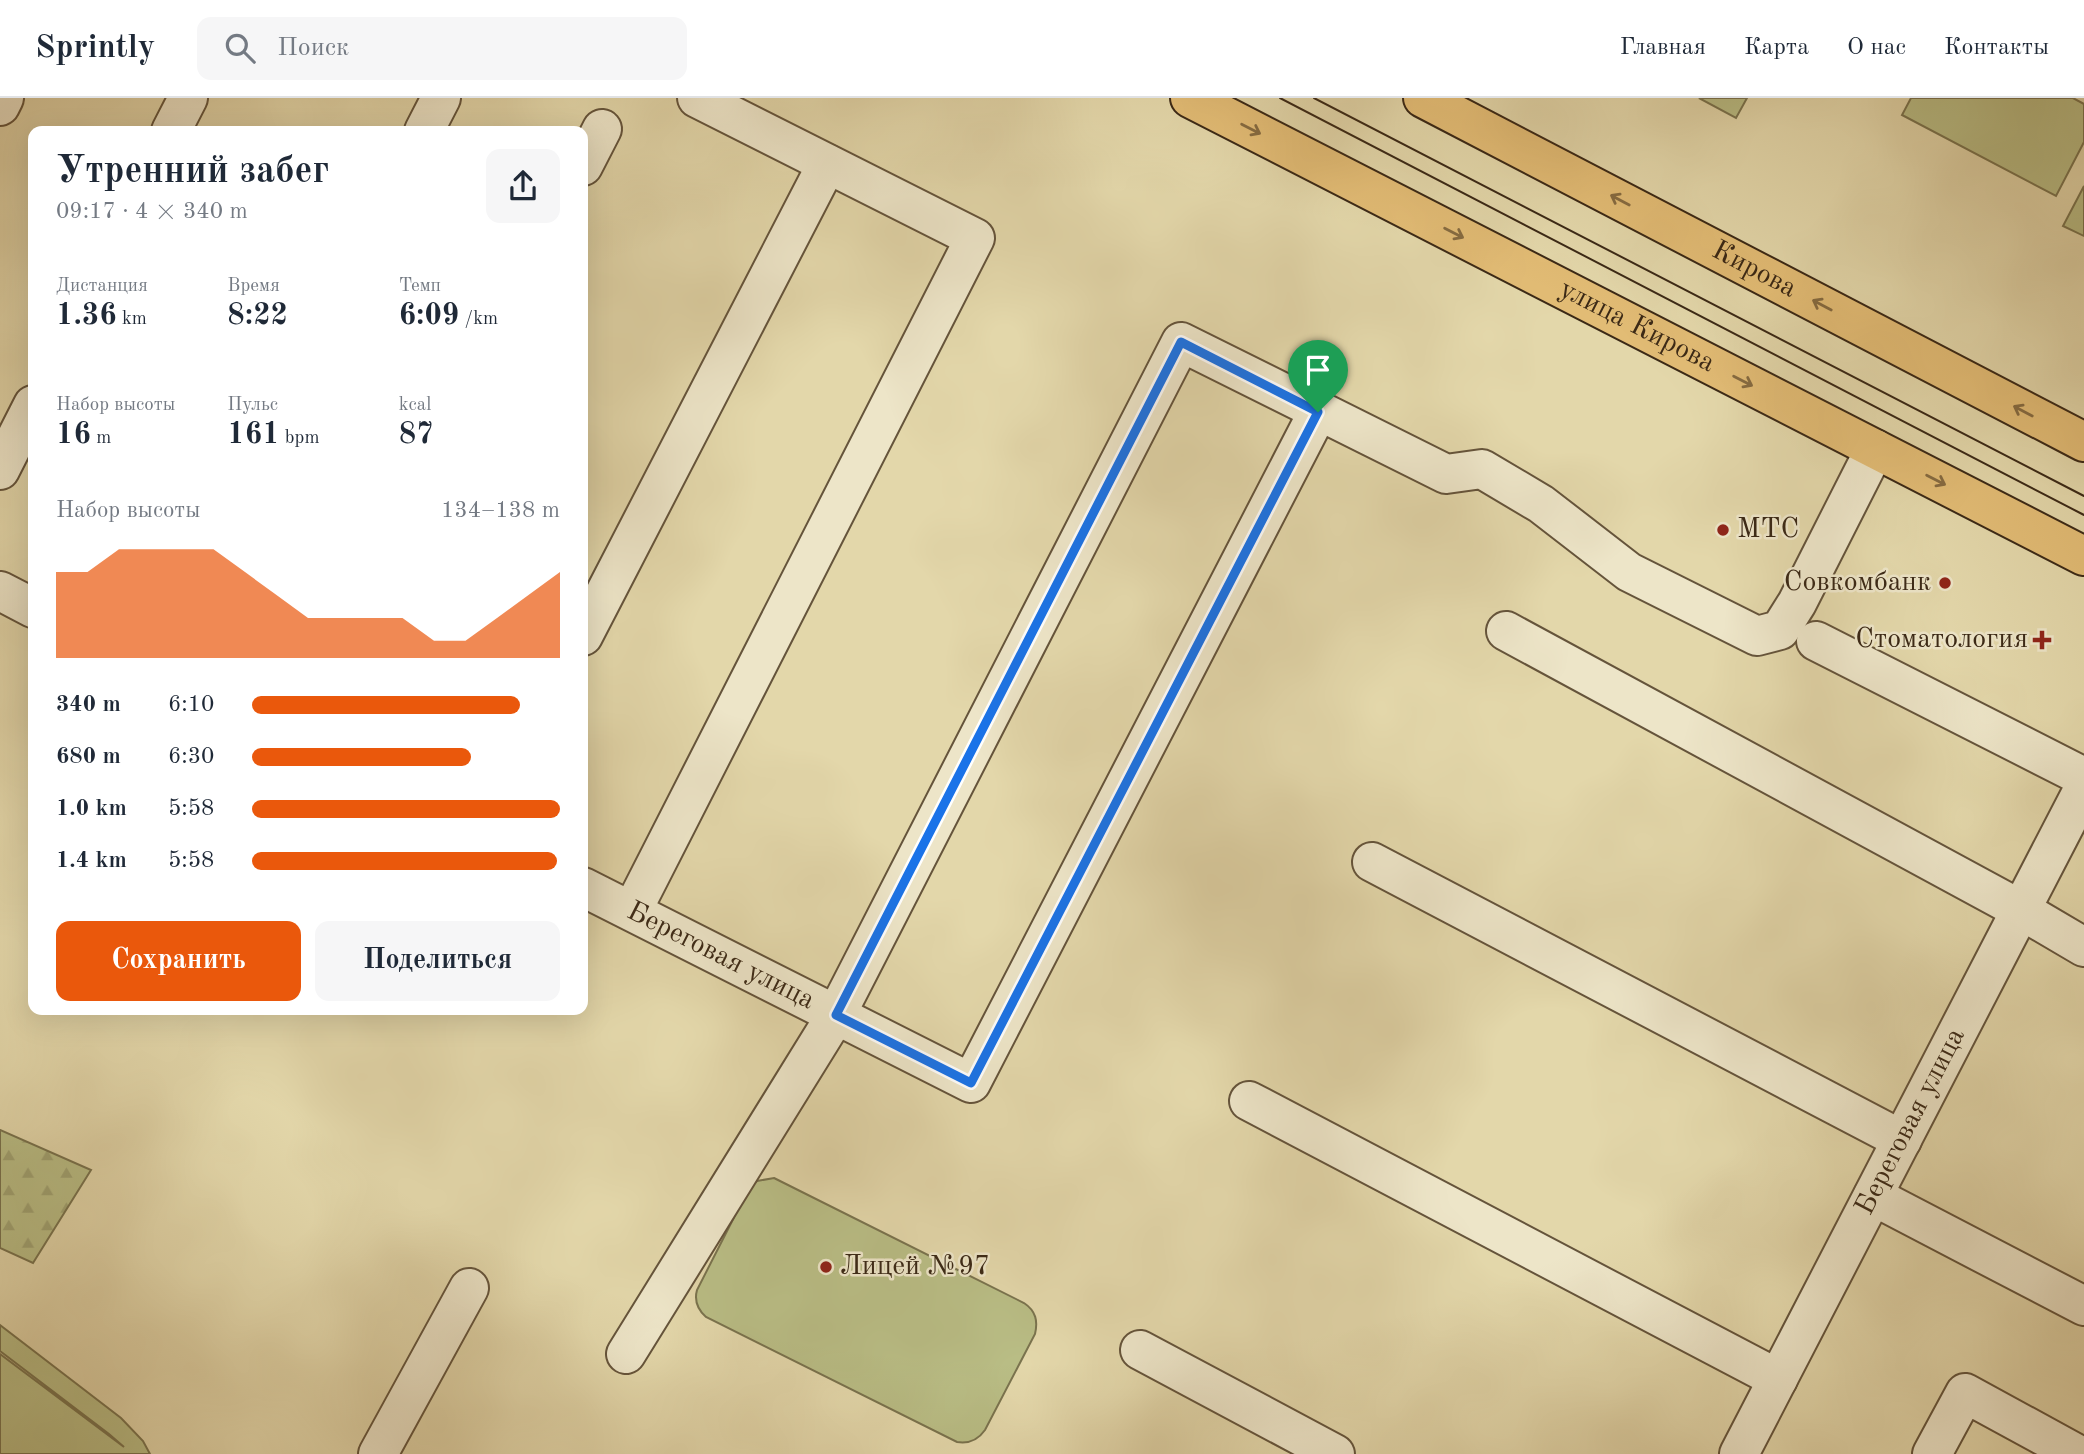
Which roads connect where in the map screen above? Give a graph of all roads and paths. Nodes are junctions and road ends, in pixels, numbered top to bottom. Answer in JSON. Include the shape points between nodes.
{"nodes":[{"id":1,"x":4,"y":98,"type":"edge"},
{"id":2,"x":188,"y":98,"type":"edge"},
{"id":3,"x":441,"y":98,"type":"edge"},
{"id":4,"x":697,"y":98,"type":"edge"},
{"id":5,"x":1190,"y":98,"type":"edge"},
{"id":6,"x":1423,"y":98,"type":"edge"},
{"id":7,"x":0,"y":106,"type":"edge"},
{"id":8,"x":174,"y":126,"type":"edge"},
{"id":9,"x":427,"y":126,"type":"edge"},
{"id":10,"x":602,"y":129,"type":"dead end"},
{"id":11,"x":588,"y":156,"type":"edge"},
{"id":12,"x":827,"y":163,"type":"junction"},
{"id":13,"x":1318,"y":412,"type":"junction"},
{"id":14,"x":28,"y":415,"type":"edge"},
{"id":15,"x":2084,"y":442,"type":"edge"},
{"id":16,"x":1875,"y":449,"type":"junction"},
{"id":17,"x":0,"y":470,"type":"edge"},
{"id":18,"x":2084,"y":556,"type":"edge"},
{"id":19,"x":0,"y":591,"type":"edge"},
{"id":20,"x":28,"y":605,"type":"edge"},
{"id":21,"x":588,"y":626,"type":"edge"},
{"id":22,"x":1506,"y":631,"type":"dead end"},
{"id":23,"x":1816,"y":641,"type":"dead end"},
{"id":24,"x":2084,"y":777,"type":"edge"},
{"id":25,"x":2084,"y":788,"type":"edge"},
{"id":26,"x":1372,"y":862,"type":"dead end"},
{"id":27,"x":588,"y":890,"type":"edge"},
{"id":28,"x":2021,"y":910,"type":"junction"},
{"id":29,"x":632,"y":912,"type":"junction"},
{"id":30,"x":2084,"y":947,"type":"edge"},
{"id":31,"x":836,"y":1015,"type":"junction"},
{"id":32,"x":1249,"y":1101,"type":"dead end"},
{"id":33,"x":1902,"y":1140,"type":"junction"},
{"id":34,"x":1873,"y":1196,"type":"junction"},
{"id":35,"x":469,"y":1288,"type":"dead end"},
{"id":36,"x":2084,"y":1306,"type":"edge"},
{"id":37,"x":1140,"y":1350,"type":"dead end"},
{"id":38,"x":626,"y":1354,"type":"dead end"},
{"id":39,"x":1778,"y":1379,"type":"junction"},
{"id":40,"x":2078,"y":1446,"type":"edge"},
{"id":41,"x":378,"y":1454,"type":"edge"},
{"id":42,"x":1335,"y":1454,"type":"edge"},
{"id":43,"x":1739,"y":1454,"type":"edge"},
{"id":44,"x":1932,"y":1454,"type":"edge"}],
"edges":[{"from":1,"to":7,"type":"street"},
{"from":2,"to":8,"type":"street"},
{"from":3,"to":9,"type":"street"},
{"from":4,"to":12,"type":"street"},
{"from":5,"to":16,"type":"main road","name":"улица Кирова","one_way":true},
{"from":15,"to":6,"type":"main road","name":"Кирова","one_way":true},
{"from":10,"to":11,"type":"street"},
{"from":12,"to":21,"type":"street"},
{"from":12,"to":29,"type":"street","via":[[975,238]]},
{"from":13,"to":16,"type":"street","via":[[1446,474],[1482,469],[1541,504],[1629,572],[1757,635],[1780,630]]},
{"from":13,"to":31,"type":"street","name":"Береговая улица","via":[[971,1083]]},
{"from":13,"to":31,"type":"street","via":[[1181,342]]},
{"from":14,"to":17,"type":"street"},
{"from":16,"to":18,"type":"main road","name":"улица Кирова","one_way":true},
{"from":19,"to":20,"type":"street"},
{"from":22,"to":28,"type":"street"},
{"from":23,"to":24,"type":"street"},
{"from":25,"to":28,"type":"street","name":"Береговая улица"},
{"from":26,"to":33,"type":"street"},
{"from":27,"to":29,"type":"street","name":"Береговая улица"},
{"from":28,"to":30,"type":"street"},
{"from":28,"to":33,"type":"street","name":"Береговая улица"},
{"from":29,"to":31,"type":"street","name":"Береговая улица"},
{"from":31,"to":38,"type":"street"},
{"from":32,"to":39,"type":"street"},
{"from":33,"to":34,"type":"street","name":"Береговая улица"},
{"from":34,"to":36,"type":"street"},
{"from":34,"to":39,"type":"street","name":"Береговая улица"},
{"from":35,"to":41,"type":"street"},
{"from":37,"to":42,"type":"street"},
{"from":39,"to":43,"type":"street","name":"Береговая улица"},
{"from":40,"to":44,"type":"street","via":[[1965,1393]]}]}
